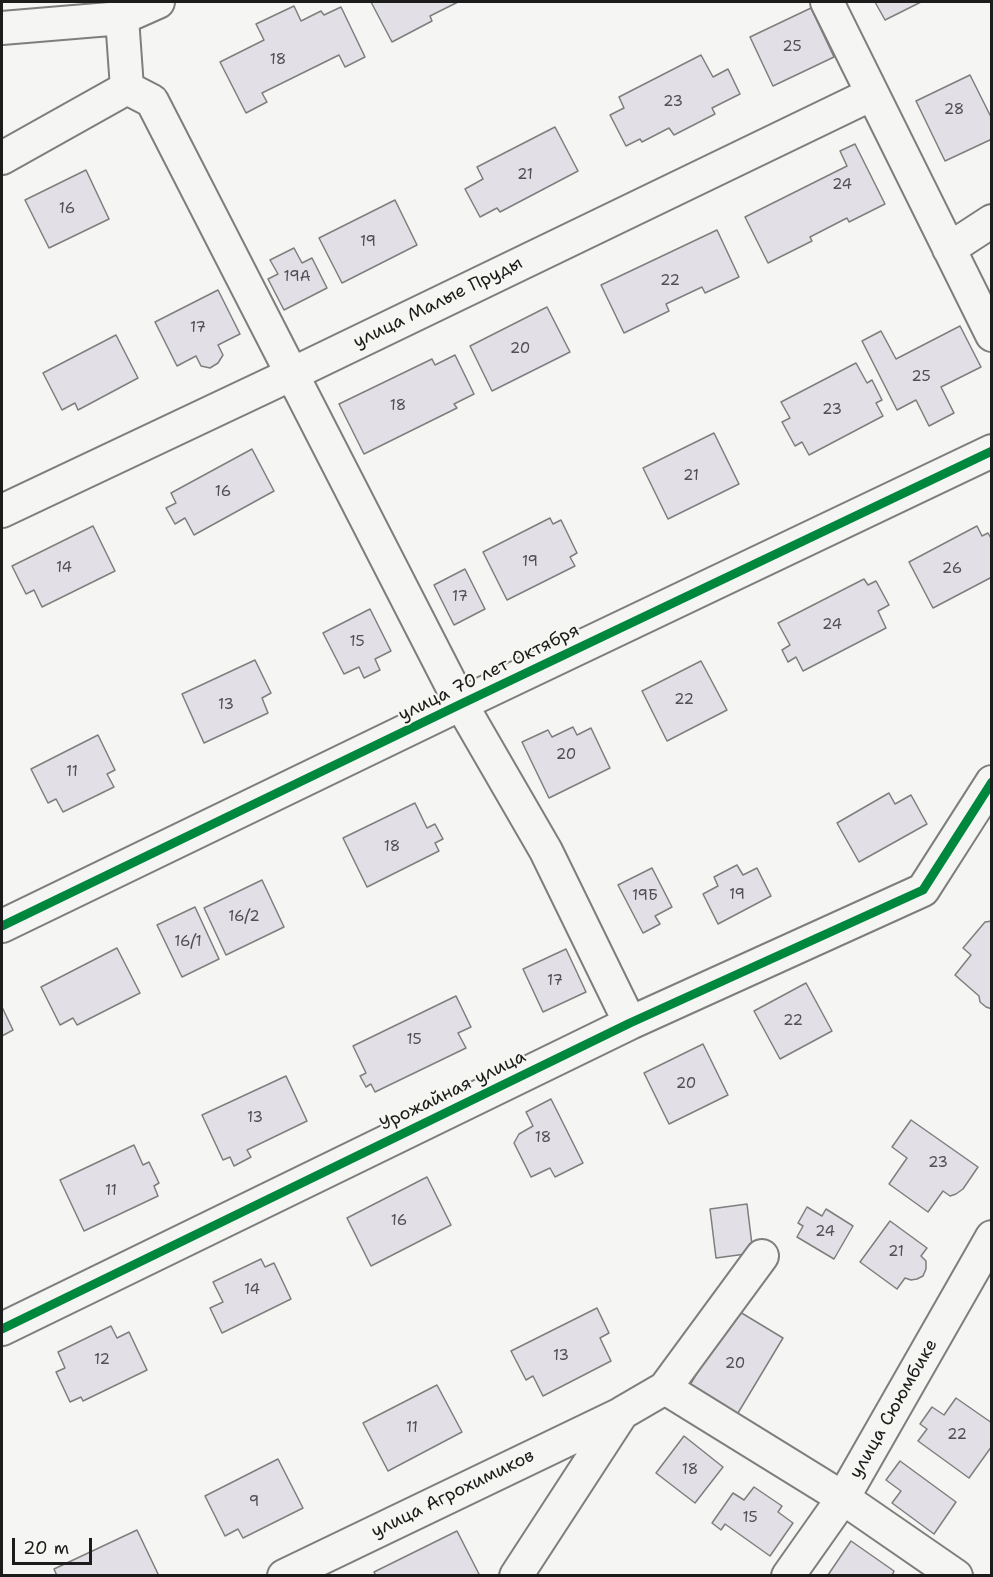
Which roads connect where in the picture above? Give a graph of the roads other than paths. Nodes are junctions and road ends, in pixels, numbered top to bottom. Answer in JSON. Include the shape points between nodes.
{"nodes":[{"id":1,"x":827,"y":2,"type":"edge"},
{"id":2,"x":141,"y":7,"type":"edge"},
{"id":3,"x":2,"y":28,"type":"edge"},
{"id":4,"x":127,"y":88,"type":"junction"},
{"id":5,"x":872,"y":94,"type":"junction"},
{"id":6,"x":2,"y":158,"type":"edge"},
{"id":7,"x":992,"y":220,"type":"edge"},
{"id":8,"x":949,"y":249,"type":"junction"},
{"id":9,"x":992,"y":335,"type":"edge"},
{"id":10,"x":292,"y":374,"type":"junction"},
{"id":11,"x":987,"y":459,"type":"edge"},
{"id":12,"x":2,"y":510,"type":"edge"},
{"id":13,"x":461,"y":705,"type":"junction"},
{"id":14,"x":992,"y":782,"type":"edge"},
{"id":15,"x":2,"y":926,"type":"edge"},
{"id":16,"x":630,"y":1023,"type":"junction"},
{"id":17,"x":992,"y":1237,"type":"edge"},
{"id":18,"x":762,"y":1256,"type":"dead end"},
{"id":19,"x":2,"y":1329,"type":"edge"},
{"id":20,"x":665,"y":1388,"type":"junction"},
{"id":21,"x":622,"y":1413,"type":"junction"},
{"id":22,"x":843,"y":1498,"type":"junction"},
{"id":23,"x":284,"y":1575,"type":"edge"},
{"id":24,"x":516,"y":1575,"type":"edge"},
{"id":25,"x":788,"y":1575,"type":"edge"},
{"id":26,"x":956,"y":1575,"type":"edge"}],
"edges":[{"from":1,"to":5,"type":"street"},
{"from":2,"to":3,"type":"street"},
{"from":2,"to":4,"type":"street"},
{"from":4,"to":6,"type":"street"},
{"from":4,"to":10,"type":"street","via":[[152,101]]},
{"from":5,"to":8,"type":"street"},
{"from":5,"to":10,"type":"street","name":"улица Малые Пруды"},
{"from":7,"to":8,"type":"street"},
{"from":8,"to":9,"type":"street"},
{"from":10,"to":12,"type":"street","name":"улица Малые Пруды"},
{"from":10,"to":13,"type":"street"},
{"from":11,"to":13,"type":"street","name":"улица 70 лет Октября"},
{"from":13,"to":15,"type":"street","name":"улица 70 лет Октября"},
{"from":13,"to":16,"type":"street","via":[[546,851]]},
{"from":14,"to":16,"type":"street","name":"Урожайная улица","via":[[924,890]]},
{"from":16,"to":19,"type":"street","name":"Урожайная улица"},
{"from":17,"to":22,"type":"street","name":"улица Сююмбике"},
{"from":18,"to":20,"type":"street"},
{"from":20,"to":21,"type":"street","name":"улица Агрохимиков"},
{"from":20,"to":22,"type":"street"},
{"from":21,"to":23,"type":"street","name":"улица Агрохимиков"},
{"from":21,"to":24,"type":"street"},
{"from":22,"to":25,"type":"street","name":"улица Сююмбике"},
{"from":22,"to":26,"type":"street"}]}
